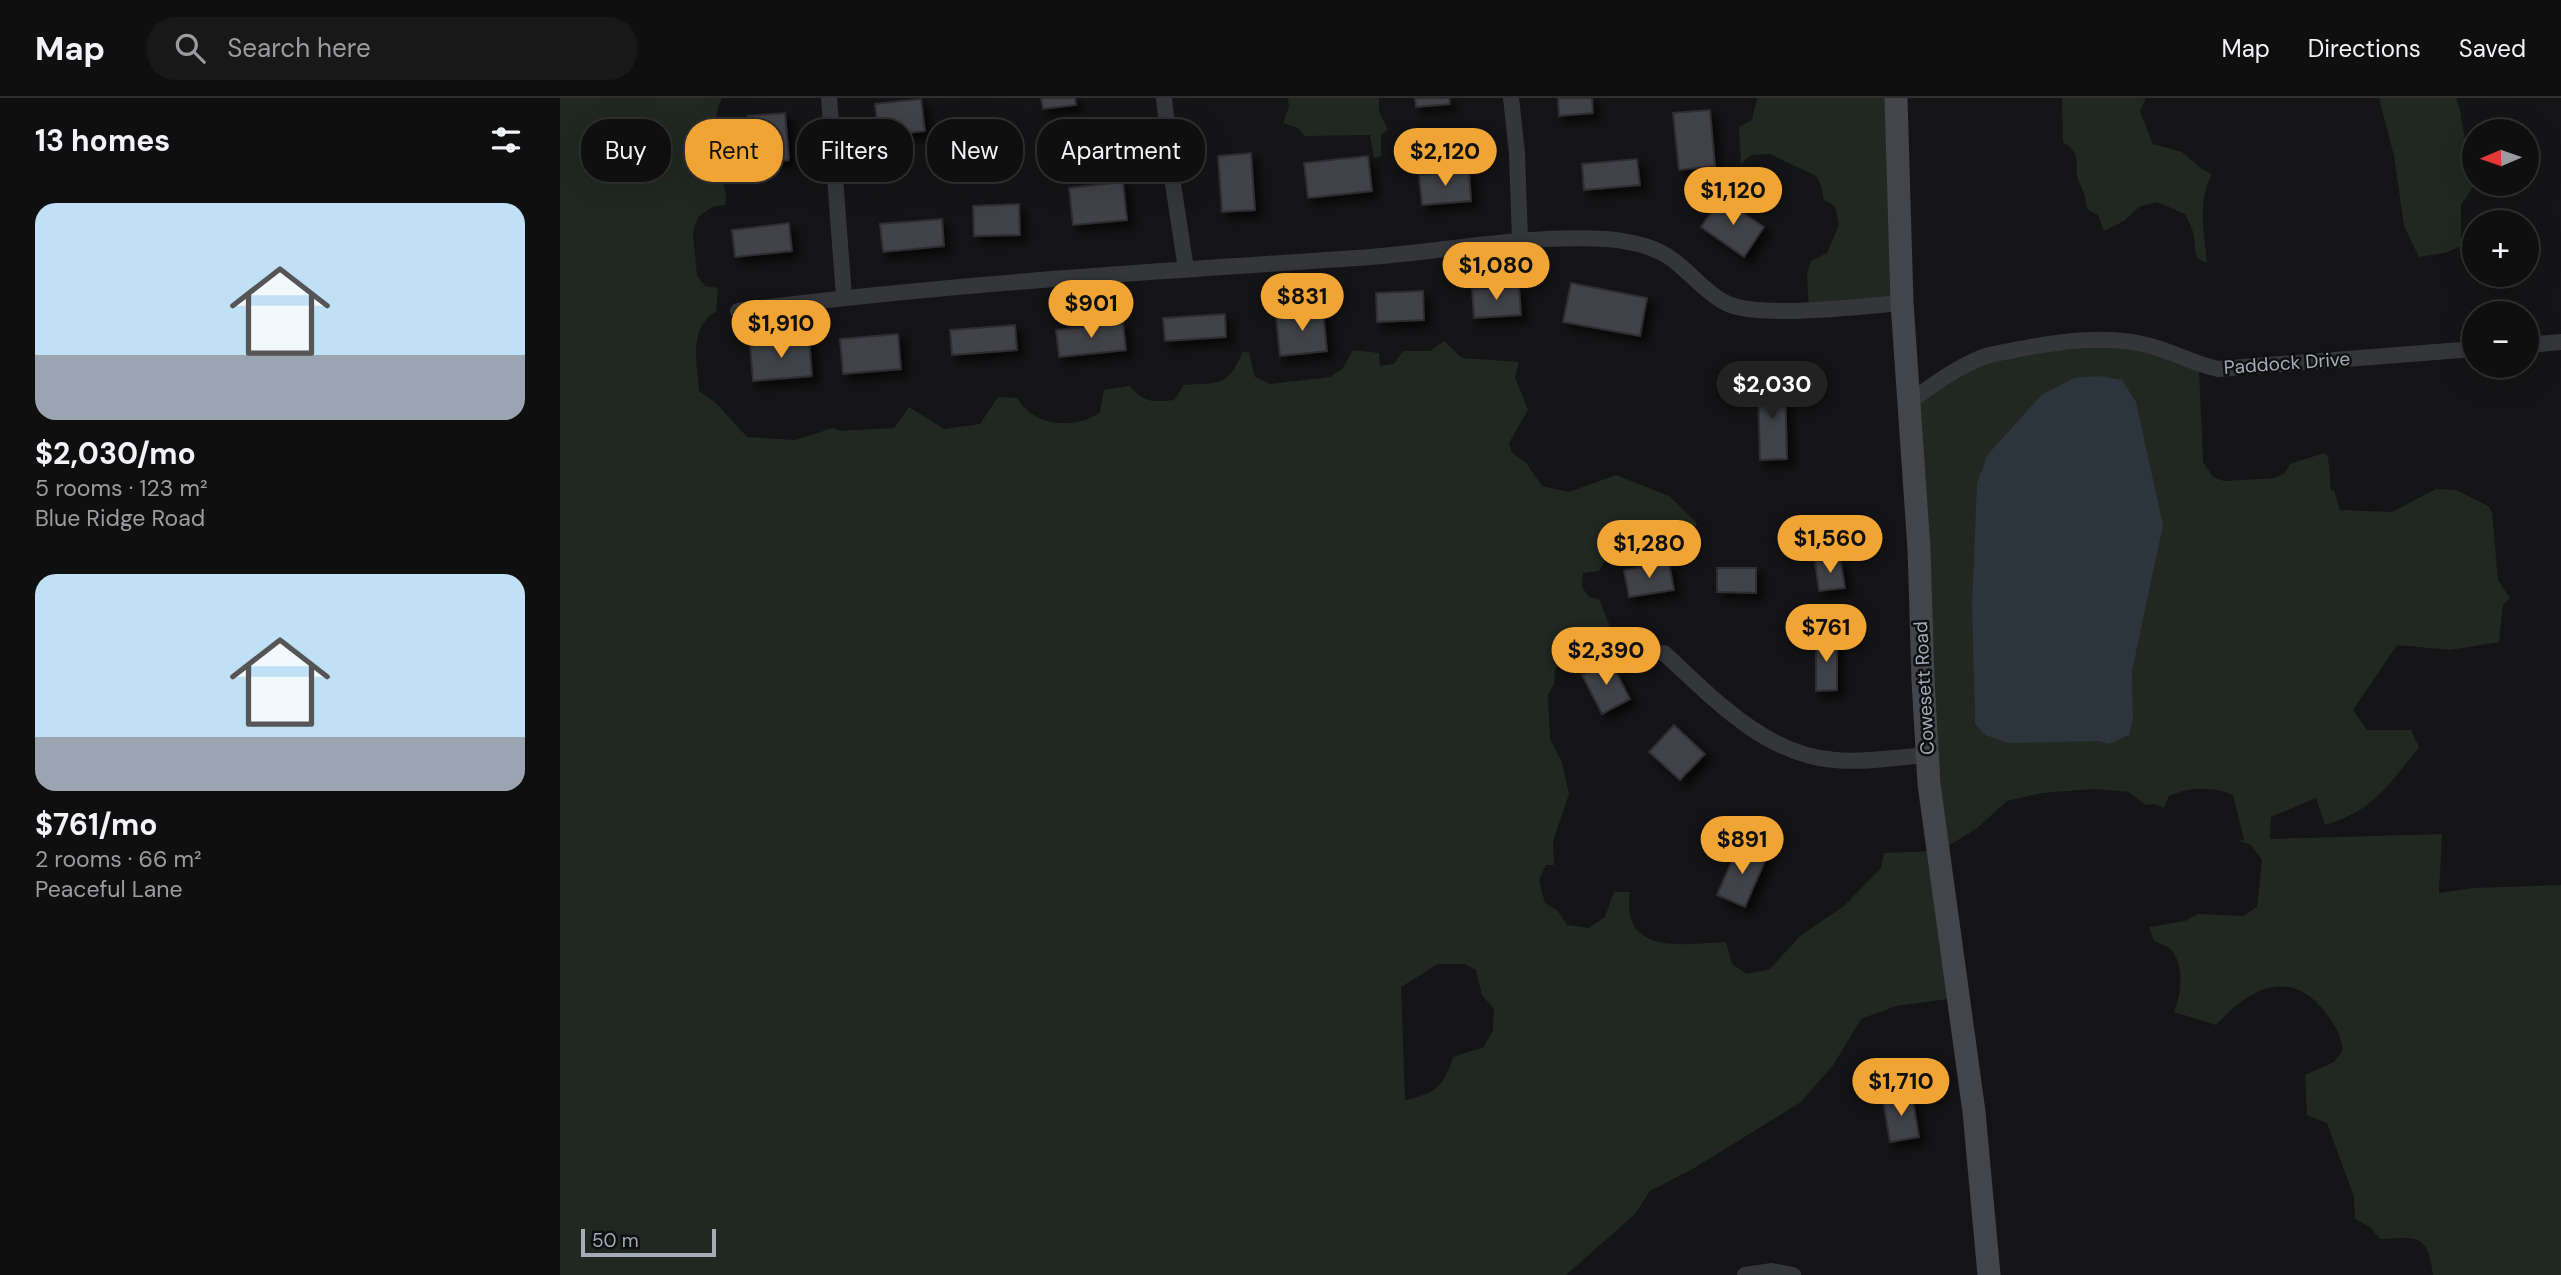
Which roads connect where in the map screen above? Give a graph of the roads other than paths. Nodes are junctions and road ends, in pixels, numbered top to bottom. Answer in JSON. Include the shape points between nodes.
{"nodes":[{"id":1,"x":830,"y":98,"type":"edge"},
{"id":2,"x":1164,"y":98,"type":"edge"},
{"id":3,"x":1511,"y":98,"type":"edge"},
{"id":4,"x":1896,"y":98,"type":"edge"},
{"id":5,"x":1520,"y":240,"type":"junction"},
{"id":6,"x":1186,"y":269,"type":"junction"},
{"id":7,"x":844,"y":297,"type":"junction"},
{"id":8,"x":1902,"y":303,"type":"junction"},
{"id":9,"x":738,"y":310,"type":"dead end"},
{"id":10,"x":2561,"y":342,"type":"edge"},
{"id":11,"x":2539,"y":344,"type":"edge"},
{"id":12,"x":2462,"y":350,"type":"edge"},
{"id":13,"x":1909,"y":402,"type":"junction"},
{"id":14,"x":1664,"y":653,"type":"dead end"},
{"id":15,"x":1927,"y":755,"type":"junction"},
{"id":16,"x":1745,"y":1275,"type":"edge"},
{"id":17,"x":1793,"y":1275,"type":"edge"},
{"id":18,"x":1989,"y":1275,"type":"edge"}],
"edges":[{"from":1,"to":7,"type":"street"},
{"from":2,"to":6,"type":"street"},
{"from":3,"to":5,"type":"street"},
{"from":4,"to":8,"type":"main road","name":"Cowesett Road"},
{"from":5,"to":6,"type":"street","via":[[1364,258]]},
{"from":5,"to":8,"type":"street","via":[[1608,239],[1659,251],[1726,304],[1754,310]]},
{"from":6,"to":7,"type":"street"},
{"from":7,"to":9,"type":"street"},
{"from":8,"to":13,"type":"main road","name":"Cowesett Road"},
{"from":10,"to":11,"type":"street"},
{"from":12,"to":13,"type":"street","name":"Paddock Drive","via":[[2218,369],[2150,345],[2099,339],[1985,356],[1949,373]]},
{"from":13,"to":15,"type":"main road","name":"Cowesett Road"},
{"from":14,"to":15,"type":"street","via":[[1746,726],[1789,749],[1834,760]]},
{"from":15,"to":18,"type":"main road","name":"Cowesett Road","via":[[1974,1112]]},
{"from":16,"to":17,"type":"street","via":[[1764,1271]]}]}
